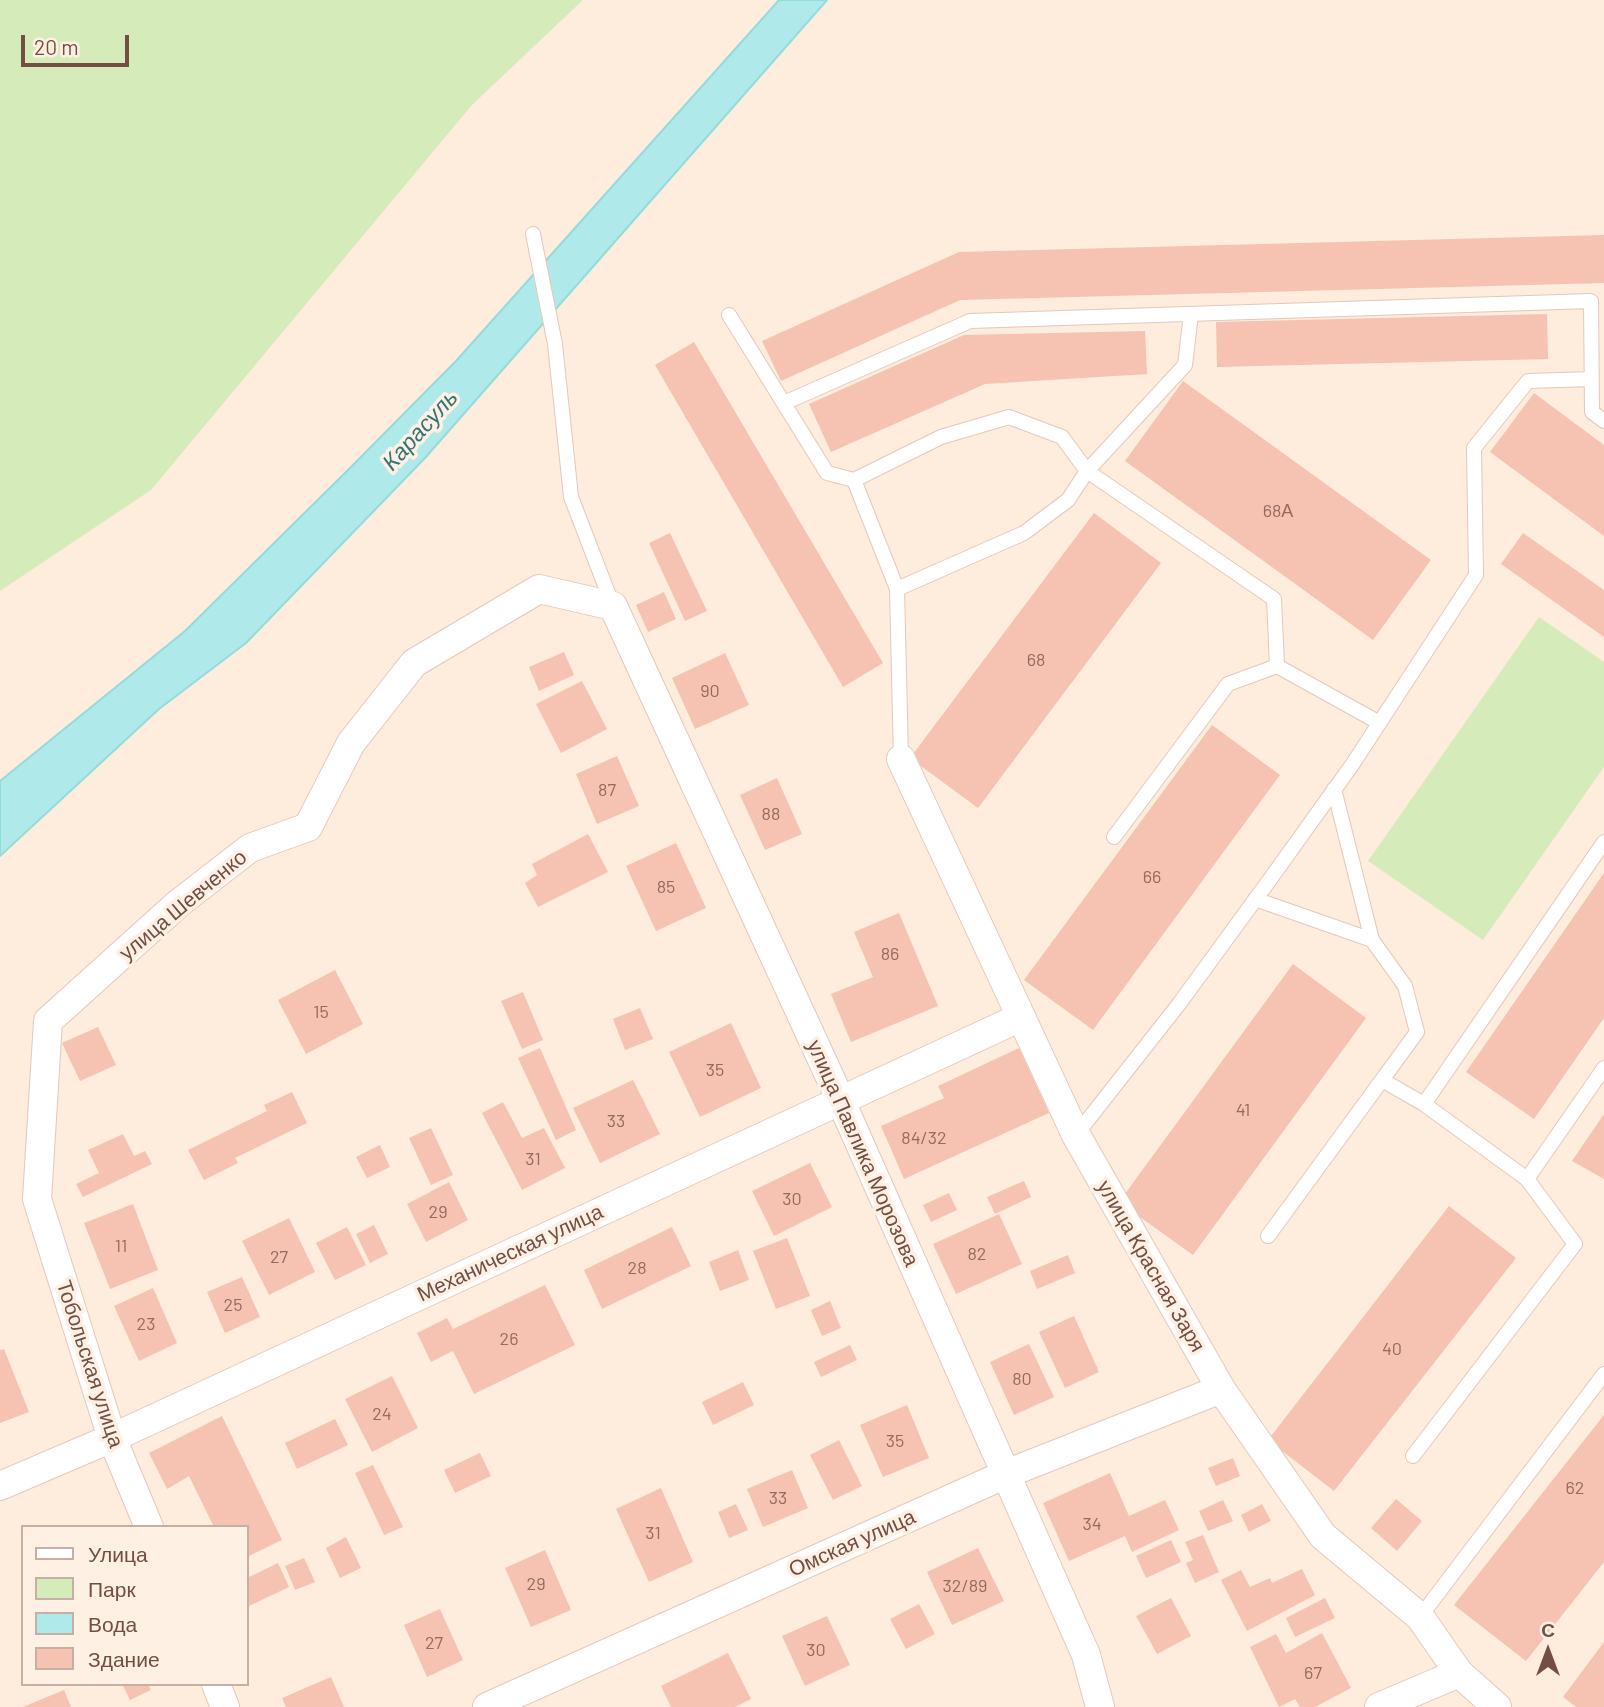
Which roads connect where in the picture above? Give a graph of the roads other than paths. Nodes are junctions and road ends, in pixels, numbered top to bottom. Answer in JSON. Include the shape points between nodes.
{"nodes":[{"id":1,"x":533,"y":234,"type":"dead end"},
{"id":2,"x":1191,"y":314,"type":"junction"},
{"id":3,"x":729,"y":315,"type":"dead end"},
{"id":4,"x":1591,"y":379,"type":"junction"},
{"id":5,"x":784,"y":403,"type":"junction"},
{"id":6,"x":1604,"y":421,"type":"edge"},
{"id":7,"x":1087,"y":471,"type":"junction"},
{"id":8,"x":853,"y":480,"type":"junction"},
{"id":9,"x":897,"y":589,"type":"junction"},
{"id":10,"x":613,"y":606,"type":"junction"},
{"id":11,"x":1278,"y":666,"type":"junction"},
{"id":12,"x":1378,"y":722,"type":"junction"},
{"id":13,"x":901,"y":759,"type":"joint"},
{"id":14,"x":1335,"y":789,"type":"junction"},
{"id":15,"x":1114,"y":837,"type":"dead end"},
{"id":16,"x":1604,"y":842,"type":"edge"},
{"id":17,"x":1255,"y":899,"type":"junction"},
{"id":18,"x":1372,"y":940,"type":"junction"},
{"id":19,"x":1019,"y":1018,"type":"junction"},
{"id":20,"x":1604,"y":1068,"type":"edge"},
{"id":21,"x":1382,"y":1080,"type":"junction"},
{"id":22,"x":840,"y":1099,"type":"junction"},
{"id":23,"x":1424,"y":1104,"type":"junction"},
{"id":24,"x":1076,"y":1135,"type":"junction"},
{"id":25,"x":1527,"y":1179,"type":"junction"},
{"id":26,"x":37,"y":1199,"type":"joint"},
{"id":27,"x":1268,"y":1236,"type":"dead end"},
{"id":28,"x":1604,"y":1374,"type":"edge"},
{"id":29,"x":1221,"y":1389,"type":"junction"},
{"id":30,"x":112,"y":1438,"type":"junction"},
{"id":31,"x":1413,"y":1456,"type":"dead end"},
{"id":32,"x":1006,"y":1474,"type":"junction"},
{"id":33,"x":0,"y":1486,"type":"edge"},
{"id":34,"x":148,"y":1525,"type":"edge"},
{"id":35,"x":1420,"y":1617,"type":"junction"},
{"id":36,"x":1459,"y":1673,"type":"junction"},
{"id":37,"x":217,"y":1686,"type":"edge"},
{"id":38,"x":225,"y":1707,"type":"edge"},
{"id":39,"x":487,"y":1707,"type":"edge"},
{"id":40,"x":1100,"y":1707,"type":"edge"},
{"id":41,"x":1379,"y":1707,"type":"edge"},
{"id":42,"x":1497,"y":1707,"type":"edge"}],
"edges":[{"from":1,"to":10,"type":"lane","via":[[555,344],[571,497]]},
{"from":2,"to":4,"type":"lane","via":[[1591,302]]},
{"from":2,"to":5,"type":"lane","via":[[970,321]]},
{"from":2,"to":7,"type":"lane","via":[[1185,365]]},
{"from":3,"to":5,"type":"lane"},
{"from":4,"to":6,"type":"lane","via":[[1592,412]]},
{"from":4,"to":12,"type":"lane","via":[[1528,381],[1474,448],[1476,575]]},
{"from":5,"to":8,"type":"lane","via":[[827,473]]},
{"from":7,"to":8,"type":"lane","via":[[1062,437],[1009,417],[942,437]]},
{"from":7,"to":9,"type":"lane","via":[[1068,500],[1024,533]]},
{"from":7,"to":11,"type":"lane","via":[[1274,600]]},
{"from":8,"to":9,"type":"lane"},
{"from":9,"to":13,"type":"lane"},
{"from":10,"to":22,"type":"street","name":"улица Павлика Морозова"},
{"from":10,"to":26,"type":"street","name":"улица Шевченко","via":[[539,589],[414,663],[351,743],[308,827],[250,848],[179,903],[48,1021]]},
{"from":11,"to":12,"type":"lane"},
{"from":11,"to":15,"type":"lane","via":[[1228,684]]},
{"from":12,"to":14,"type":"lane"},
{"from":13,"to":19,"type":"street","name":"улица Красная Заря"},
{"from":14,"to":17,"type":"lane"},
{"from":14,"to":18,"type":"lane"},
{"from":16,"to":23,"type":"lane"},
{"from":17,"to":18,"type":"lane"},
{"from":17,"to":24,"type":"lane"},
{"from":18,"to":21,"type":"lane","via":[[1405,986],[1417,1032]]},
{"from":19,"to":22,"type":"street","name":"Механическая улица"},
{"from":19,"to":24,"type":"street","name":"улица Красная Заря"},
{"from":20,"to":25,"type":"lane"},
{"from":21,"to":23,"type":"lane"},
{"from":21,"to":27,"type":"lane"},
{"from":22,"to":30,"type":"street","name":"Механическая улица"},
{"from":22,"to":32,"type":"street","name":"улица Павлика Морозова"},
{"from":23,"to":25,"type":"lane"},
{"from":24,"to":29,"type":"street","name":"улица Красная Заря"},
{"from":25,"to":31,"type":"lane","via":[[1575,1244]]},
{"from":26,"to":30,"type":"street","name":"Тобольская улица"},
{"from":28,"to":35,"type":"lane"},
{"from":29,"to":32,"type":"street","name":"Омская улица"},
{"from":29,"to":35,"type":"street","name":"улица Красная Заря","via":[[1323,1536]]},
{"from":30,"to":33,"type":"street","name":"Механическая улица"},
{"from":30,"to":34,"type":"street","name":"Тобольская улица"},
{"from":32,"to":39,"type":"street","name":"Омская улица"},
{"from":32,"to":40,"type":"street","name":"улица Павлика Морозова","via":[[1086,1655]]},
{"from":35,"to":36,"type":"street","name":"улица Красная Заря"},
{"from":36,"to":41,"type":"street"},
{"from":36,"to":42,"type":"street","name":"улица Красная Заря"},
{"from":37,"to":38,"type":"street"}]}
